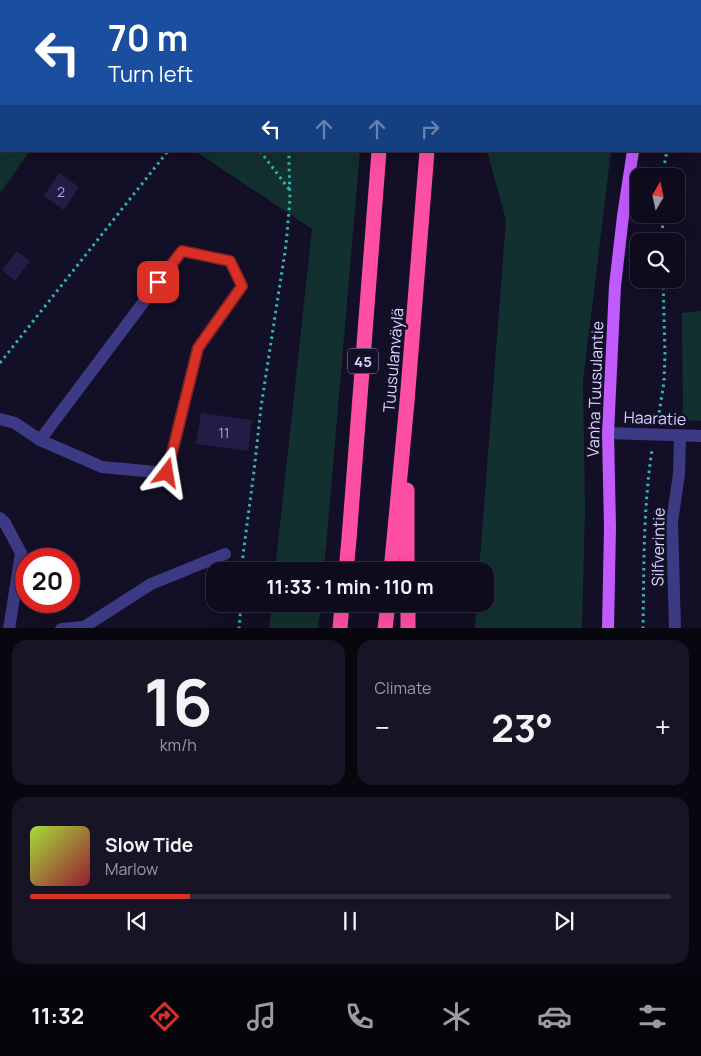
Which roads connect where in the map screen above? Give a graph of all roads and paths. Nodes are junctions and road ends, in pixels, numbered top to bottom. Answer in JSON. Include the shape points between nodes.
{"nodes":[{"id":1,"x":167,"y":152,"type":"edge"},
{"id":2,"x":261,"y":152,"type":"edge"},
{"id":3,"x":290,"y":152,"type":"edge"},
{"id":4,"x":380,"y":152,"type":"edge"},
{"id":5,"x":427,"y":152,"type":"edge"},
{"id":6,"x":633,"y":152,"type":"edge"},
{"id":7,"x":667,"y":152,"type":"edge"},
{"id":8,"x":665,"y":168,"type":"edge"},
{"id":9,"x":290,"y":189,"type":"junction"},
{"id":10,"x":663,"y":288,"type":"edge"},
{"id":11,"x":0,"y":363,"type":"edge"},
{"id":12,"x":407,"y":402,"type":"junction"},
{"id":13,"x":0,"y":420,"type":"edge"},
{"id":14,"x":608,"y":433,"type":"junction"},
{"id":15,"x":655,"y":435,"type":"junction"},
{"id":16,"x":680,"y":436,"type":"junction"},
{"id":17,"x":701,"y":436,"type":"edge"},
{"id":18,"x":40,"y":440,"type":"junction"},
{"id":19,"x":0,"y":518,"type":"edge"},
{"id":20,"x":225,"y":554,"type":"dead end"},
{"id":21,"x":243,"y":562,"type":"edge"},
{"id":22,"x":347,"y":562,"type":"edge"},
{"id":23,"x":392,"y":562,"type":"edge"},
{"id":24,"x":408,"y":562,"type":"edge"},
{"id":25,"x":240,"y":612,"type":"edge"},
{"id":26,"x":341,"y":612,"type":"edge"},
{"id":27,"x":387,"y":612,"type":"edge"},
{"id":28,"x":408,"y":612,"type":"edge"},
{"id":29,"x":9,"y":628,"type":"edge"},
{"id":30,"x":61,"y":628,"type":"edge"},
{"id":31,"x":85,"y":628,"type":"edge"},
{"id":32,"x":239,"y":628,"type":"edge"},
{"id":33,"x":340,"y":628,"type":"edge"},
{"id":34,"x":385,"y":628,"type":"edge"},
{"id":35,"x":408,"y":628,"type":"edge"},
{"id":36,"x":608,"y":628,"type":"edge"},
{"id":37,"x":643,"y":628,"type":"edge"},
{"id":38,"x":675,"y":628,"type":"edge"}],
"edges":[{"from":1,"to":11,"type":"path"},
{"from":2,"to":9,"type":"path"},
{"from":3,"to":9,"type":"path"},
{"from":4,"to":22,"type":"highway","name":"Tuusulanväylä","number":"45"},
{"from":5,"to":12,"type":"highway","name":"Tuusulanväylä"},
{"from":6,"to":14,"type":"main road","name":"Vanha Tuusulantie","via":[[615,286]]},
{"from":7,"to":8,"type":"path"},
{"from":9,"to":21,"type":"path","via":[[286,245],[261,407]]},
{"from":10,"to":15,"type":"path","via":[[664,382]]},
{"from":12,"to":23,"type":"highway","name":"Tuusulanväylä"},
{"from":12,"to":24,"type":"highway"},
{"from":13,"to":18,"type":"street","via":[[15,423]]},
{"from":14,"to":15,"type":"street","name":"Haaratie"},
{"from":14,"to":36,"type":"main road","name":"Vanha Tuusulantie"},
{"from":15,"to":16,"type":"street","name":"Haaratie"},
{"from":15,"to":37,"type":"path","via":[[648,474],[644,533]]},
{"from":16,"to":17,"type":"street","name":"Haaratie"},
{"from":16,"to":38,"type":"street","name":"Silfverintie","via":[[679,474],[672,522]]},
{"from":18,"to":18,"type":"street","via":[[102,467],[167,473],[198,348],[242,286],[230,261],[182,251]]},
{"from":19,"to":29,"type":"street","via":[[20,553]]},
{"from":20,"to":31,"type":"street","via":[[151,584]]},
{"from":25,"to":32,"type":"path"},
{"from":26,"to":33,"type":"highway"},
{"from":27,"to":34,"type":"highway"},
{"from":28,"to":35,"type":"highway"},
{"from":30,"to":31,"type":"street"}]}
